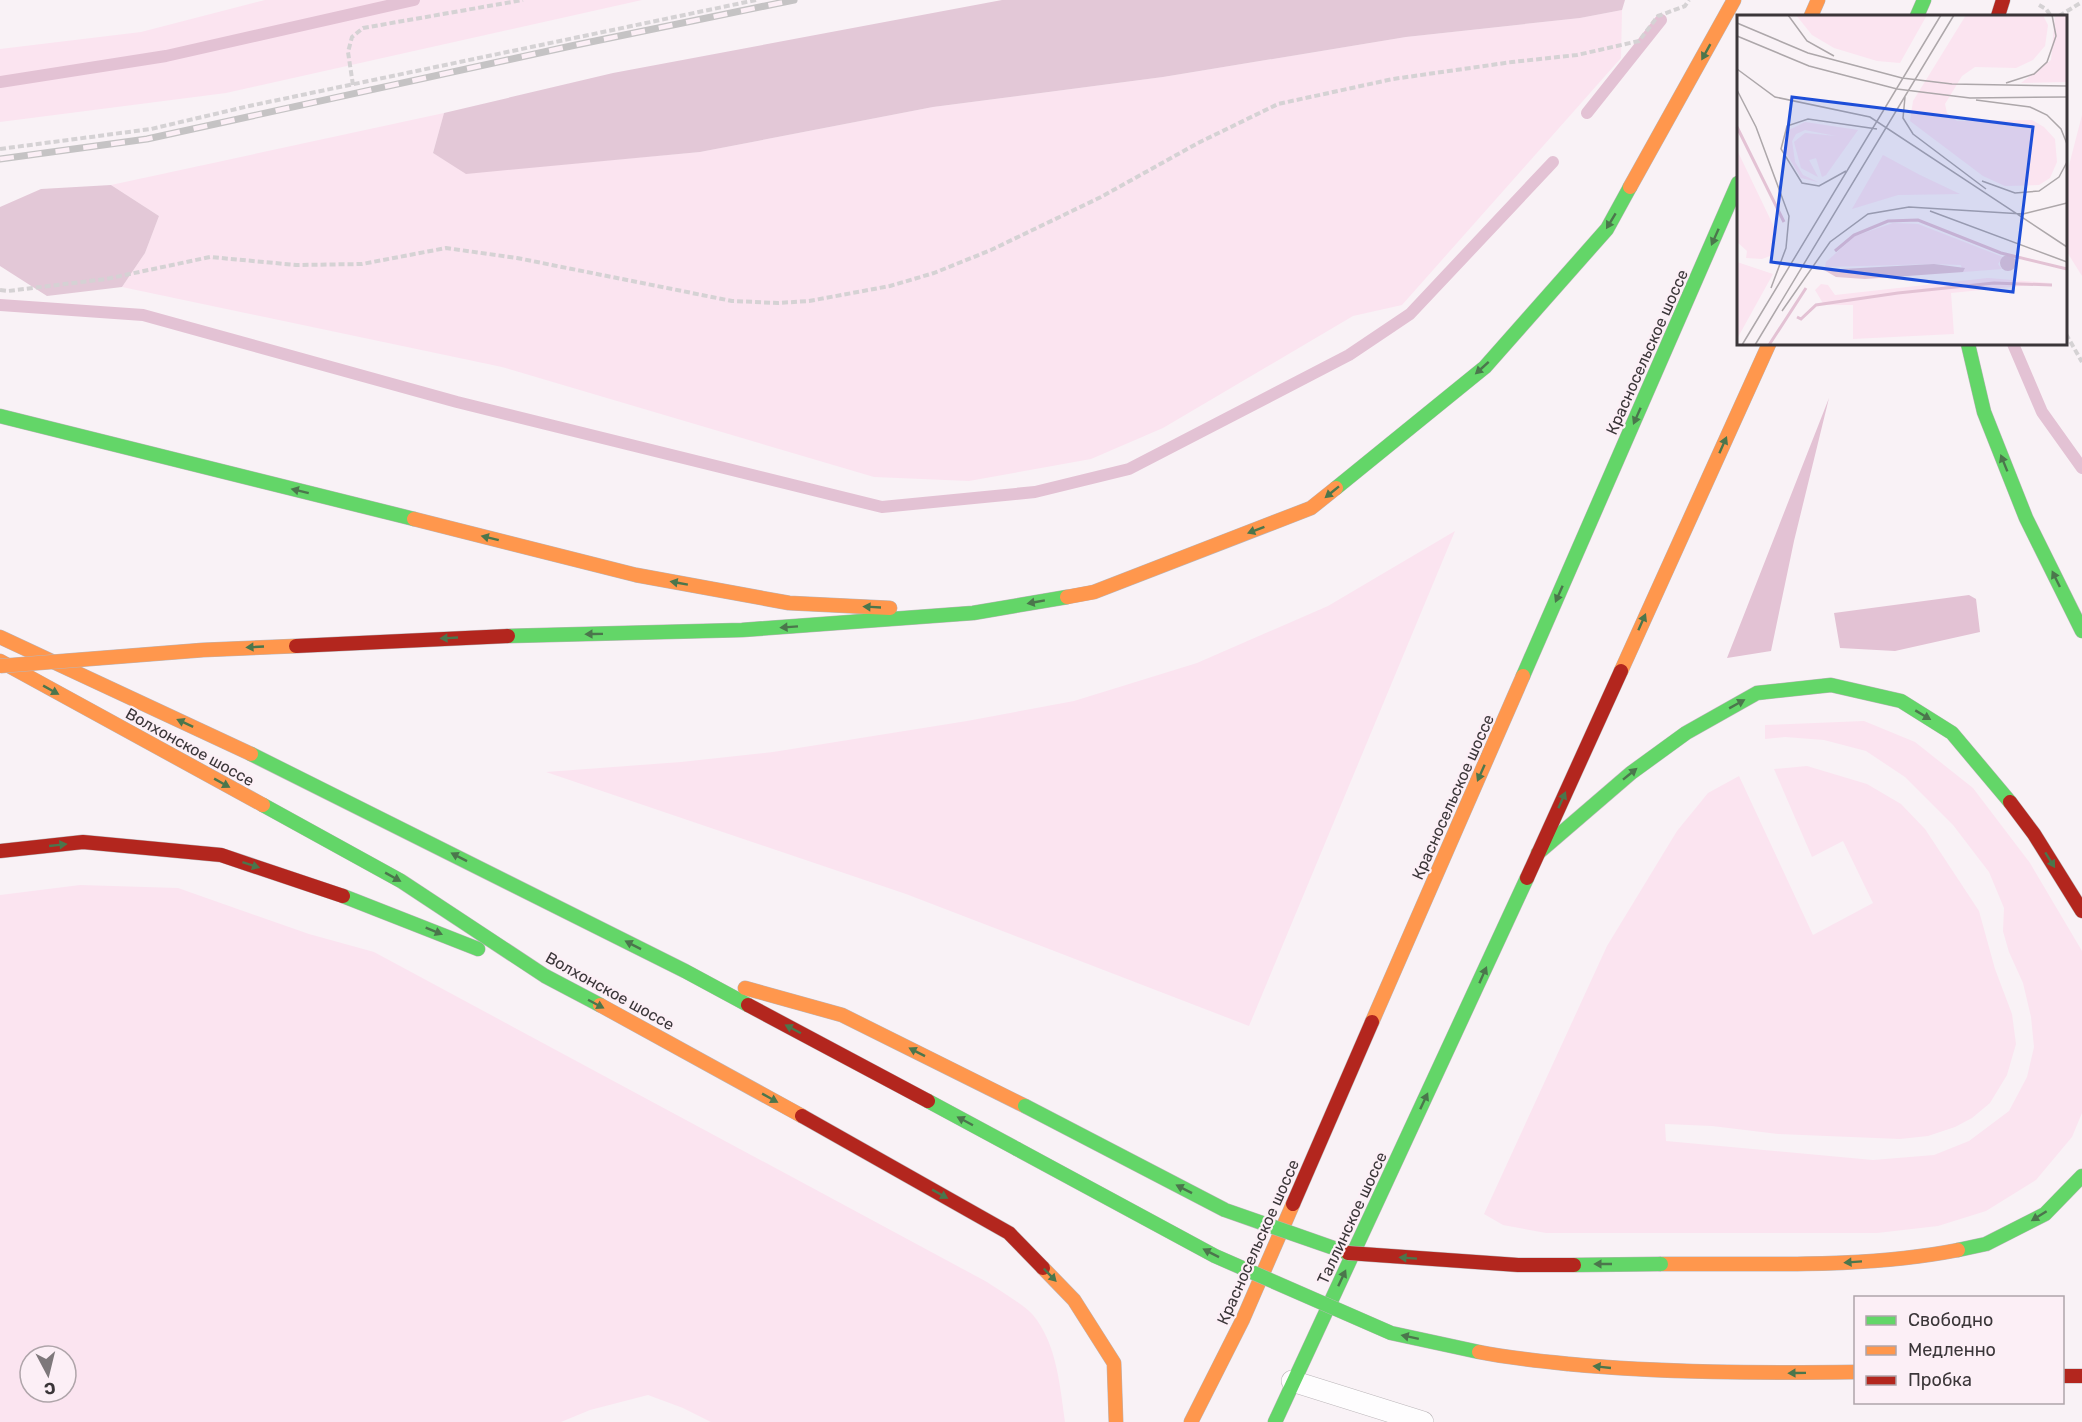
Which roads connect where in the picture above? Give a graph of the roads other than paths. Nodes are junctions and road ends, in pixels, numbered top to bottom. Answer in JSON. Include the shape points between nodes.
{"nodes":[{"id":1,"x":1734,"y":0,"type":"edge"},
{"id":2,"x":1818,"y":0,"type":"edge"},
{"id":3,"x":1924,"y":0,"type":"edge"},
{"id":4,"x":2003,"y":0,"type":"edge"},
{"id":5,"x":1811,"y":15,"type":"edge"},
{"id":6,"x":1917,"y":15,"type":"edge"},
{"id":7,"x":1998,"y":15,"type":"edge"},
{"id":8,"x":1737,"y":185,"type":"edge"},
{"id":9,"x":1769,"y":345,"type":"edge"},
{"id":10,"x":1968,"y":345,"type":"edge"},
{"id":11,"x":0,"y":416,"type":"edge"},
{"id":12,"x":973,"y":613,"type":"junction"},
{"id":13,"x":2082,"y":631,"type":"edge"},
{"id":14,"x":0,"y":637,"type":"edge"},
{"id":15,"x":0,"y":663,"type":"edge"},
{"id":16,"x":0,"y":851,"type":"edge"},
{"id":17,"x":1538,"y":853,"type":"junction"},
{"id":18,"x":2082,"y":911,"type":"edge"},
{"id":19,"x":685,"y":971,"type":"junction"},
{"id":20,"x":545,"y":976,"type":"junction"},
{"id":21,"x":2082,"y":1176,"type":"edge"},
{"id":22,"x":1854,"y":1372,"type":"edge"},
{"id":23,"x":2064,"y":1376,"type":"edge"},
{"id":24,"x":2082,"y":1376,"type":"edge"},
{"id":25,"x":1292,"y":1381,"type":"junction"},
{"id":26,"x":1116,"y":1422,"type":"edge"},
{"id":27,"x":1191,"y":1422,"type":"edge"},
{"id":28,"x":1275,"y":1422,"type":"edge"},
{"id":29,"x":1423,"y":1422,"type":"edge"}],
"edges":[{"from":1,"to":12,"type":"main road","one_way":true,"via":[[1607,229],[1485,367],[1311,508],[1094,592]]},
{"from":2,"to":5,"type":"main road"},
{"from":3,"to":6,"type":"main road"},
{"from":4,"to":7,"type":"main road"},
{"from":8,"to":27,"type":"main road","name":"Красносельское шоссе","one_way":true,"via":[[1247,1309]]},
{"from":17,"to":9,"type":"main road","one_way":true},
{"from":13,"to":10,"type":"main road","one_way":true,"via":[[2026,518],[1988,423]]},
{"from":12,"to":11,"type":"main road","one_way":true,"via":[[789,603],[636,575]]},
{"from":12,"to":15,"type":"main road","one_way":true,"bridge":true,"via":[[742,630],[508,636]]},
{"from":19,"to":14,"type":"main road","name":"Волхонское шоссе","one_way":true,"via":[[276,765]]},
{"from":15,"to":20,"type":"main road","name":"Волхонское шоссе","one_way":true,"via":[[401,881]]},
{"from":16,"to":20,"type":"main road","one_way":true,"via":[[83,842],[220,855],[353,899]]},
{"from":17,"to":18,"type":"main road","one_way":true,"via":[[1631,773],[1686,733],[1757,693],[1830,685],[1900,701],[1952,733],[2034,834]]},
{"from":25,"to":17,"type":"main road","name":"Таллинское шоссе","one_way":true},
{"from":21,"to":19,"type":"main road","one_way":true,"bridge":true,"via":[[2045,1214],[1986,1244],[1921,1257],[1844,1263],[1518,1265],[1352,1254],[1225,1210],[842,1015]]},
{"from":22,"to":19,"type":"main road","one_way":true,"bridge":true,"via":[[1621,1369],[1503,1357],[1391,1333],[1215,1256]]},
{"from":20,"to":26,"type":"main road","name":"Волхонское шоссе","one_way":true,"via":[[1009,1233],[1074,1300],[1114,1363]]},
{"from":23,"to":24,"type":"main road"},
{"from":25,"to":28,"type":"main road","name":"Таллинское шоссе"},
{"from":25,"to":29,"type":"lane"}]}
